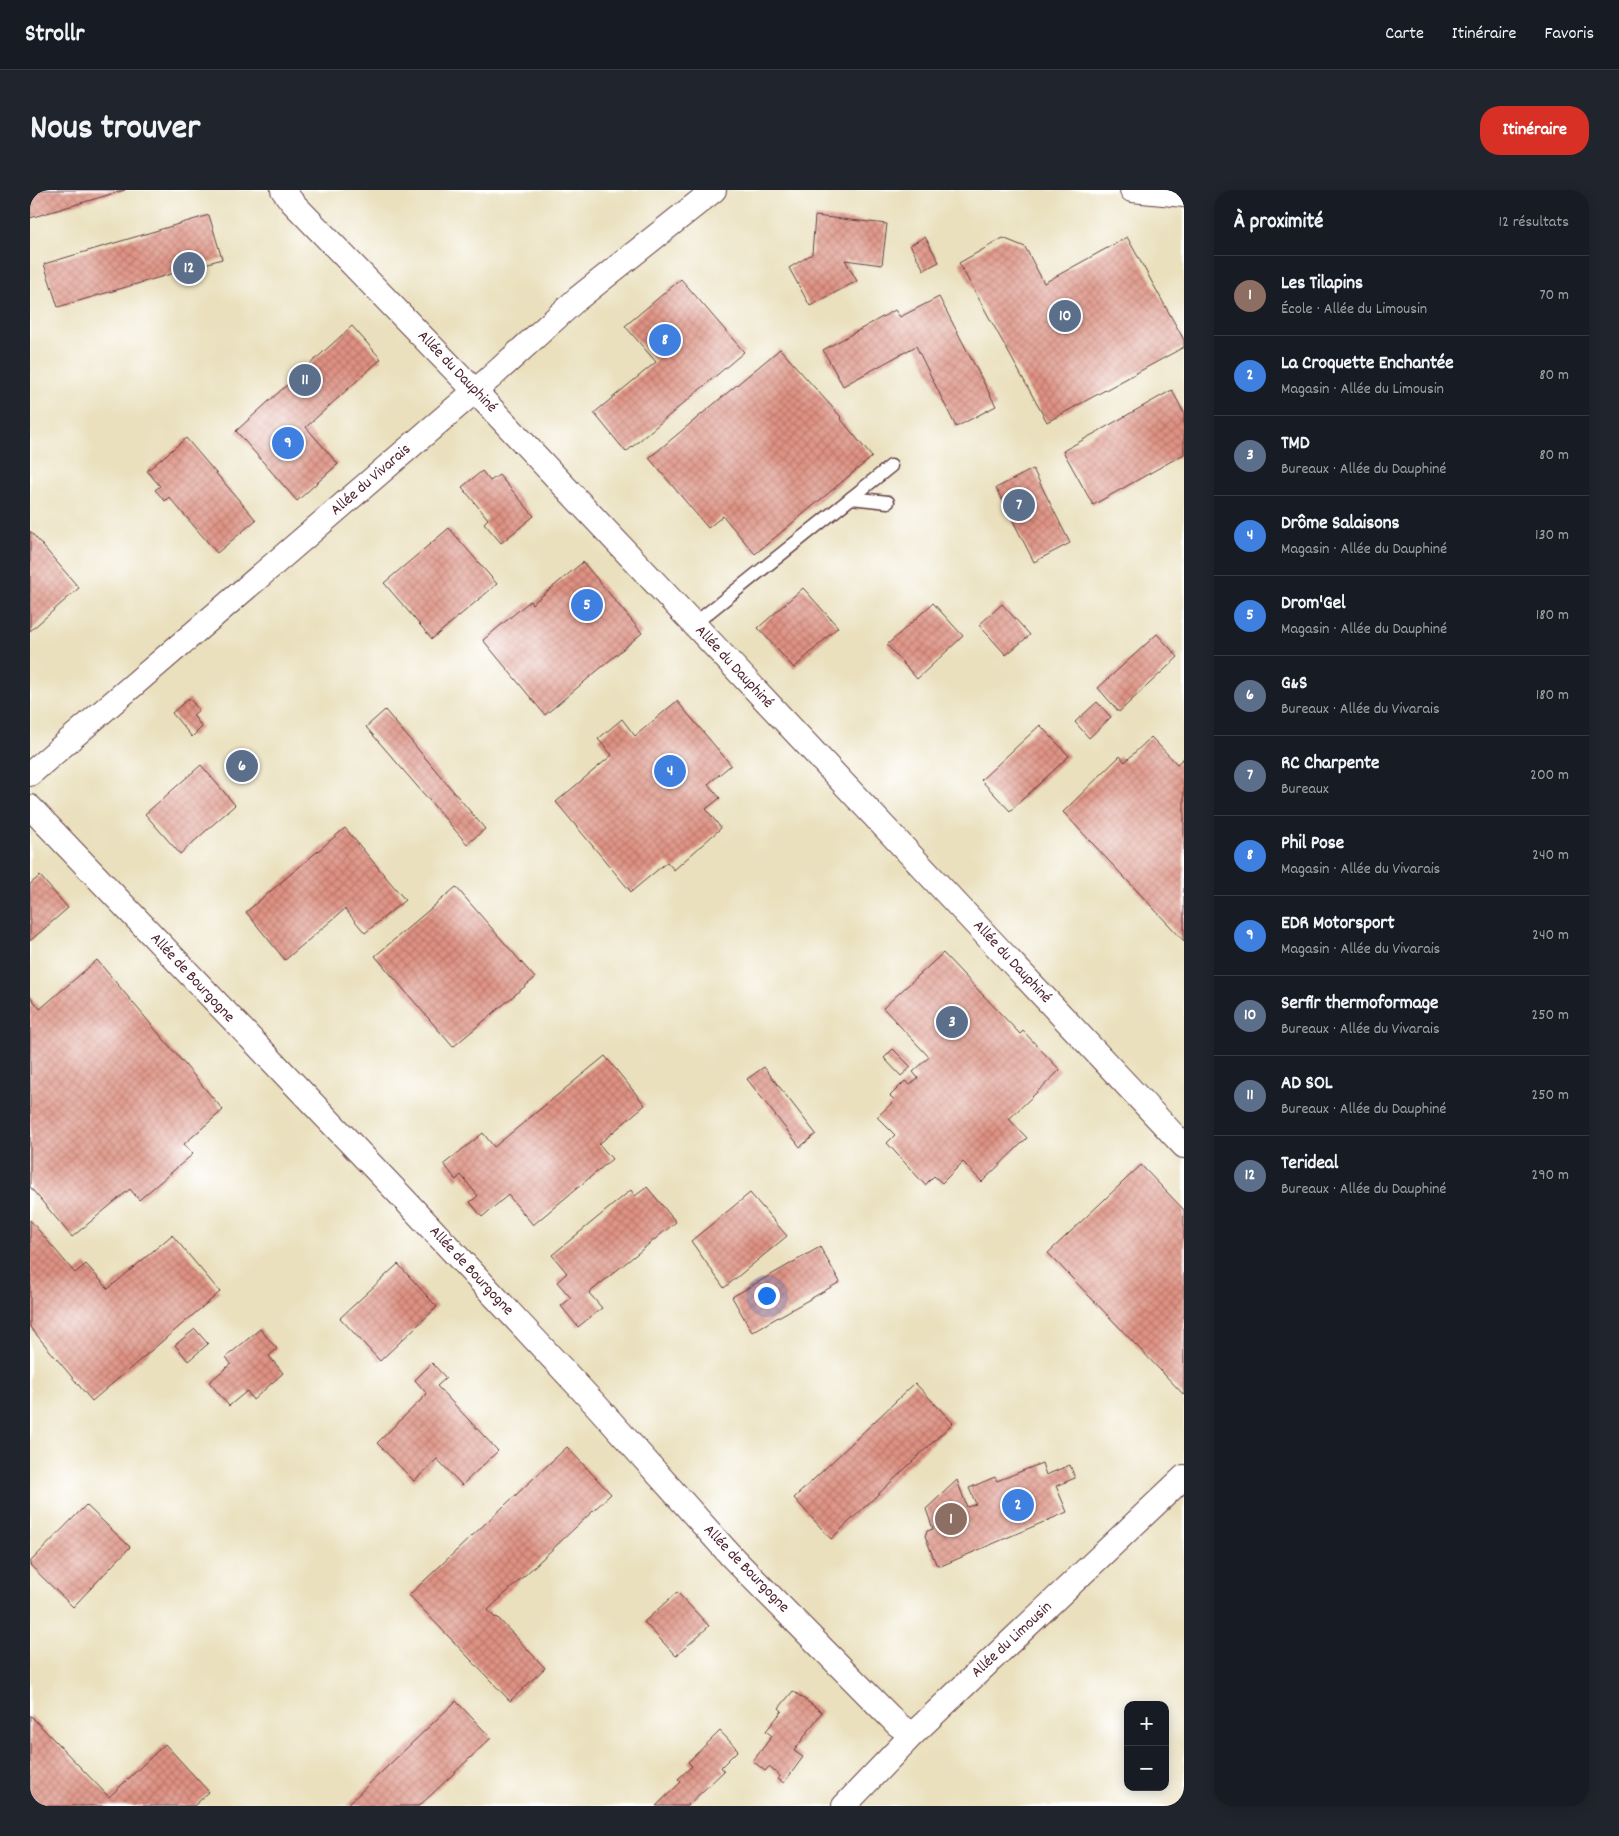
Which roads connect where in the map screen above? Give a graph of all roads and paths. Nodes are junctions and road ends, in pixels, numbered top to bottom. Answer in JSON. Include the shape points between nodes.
{"nodes":[{"id":1,"x":283,"y":190,"type":"edge"},
{"id":2,"x":714,"y":190,"type":"edge"},
{"id":3,"x":1132,"y":190,"type":"edge"},
{"id":4,"x":1184,"y":195,"type":"edge"},
{"id":5,"x":475,"y":391,"type":"junction"},
{"id":6,"x":891,"y":466,"type":"dead end"},
{"id":7,"x":851,"y":498,"type":"junction"},
{"id":8,"x":888,"y":502,"type":"dead end"},
{"id":9,"x":694,"y":624,"type":"junction"},
{"id":10,"x":30,"y":774,"type":"edge"},
{"id":11,"x":30,"y":807,"type":"edge"},
{"id":12,"x":1184,"y":1146,"type":"edge"},
{"id":13,"x":1184,"y":1478,"type":"edge"},
{"id":14,"x":912,"y":1735,"type":"junction"},
{"id":15,"x":844,"y":1806,"type":"edge"}],
"edges":[{"from":1,"to":5,"type":"street","name":"Allée du Dauphiné"},
{"from":2,"to":5,"type":"street","name":"Allée du Vivarais","via":[[577,299]]},
{"from":3,"to":4,"type":"street"},
{"from":5,"to":9,"type":"street","name":"Allée du Dauphiné"},
{"from":5,"to":10,"type":"street","name":"Allée du Vivarais"},
{"from":6,"to":7,"type":"lane"},
{"from":7,"to":8,"type":"lane"},
{"from":7,"to":9,"type":"lane"},
{"from":9,"to":12,"type":"street","name":"Allée du Dauphiné"},
{"from":11,"to":14,"type":"street","name":"Allée de Bourgogne","via":[[402,1196],[732,1557],[897,1724]]},
{"from":13,"to":14,"type":"street","name":"Allée du Limousin"},
{"from":14,"to":15,"type":"street","name":"Allée du Limousin"}]}
